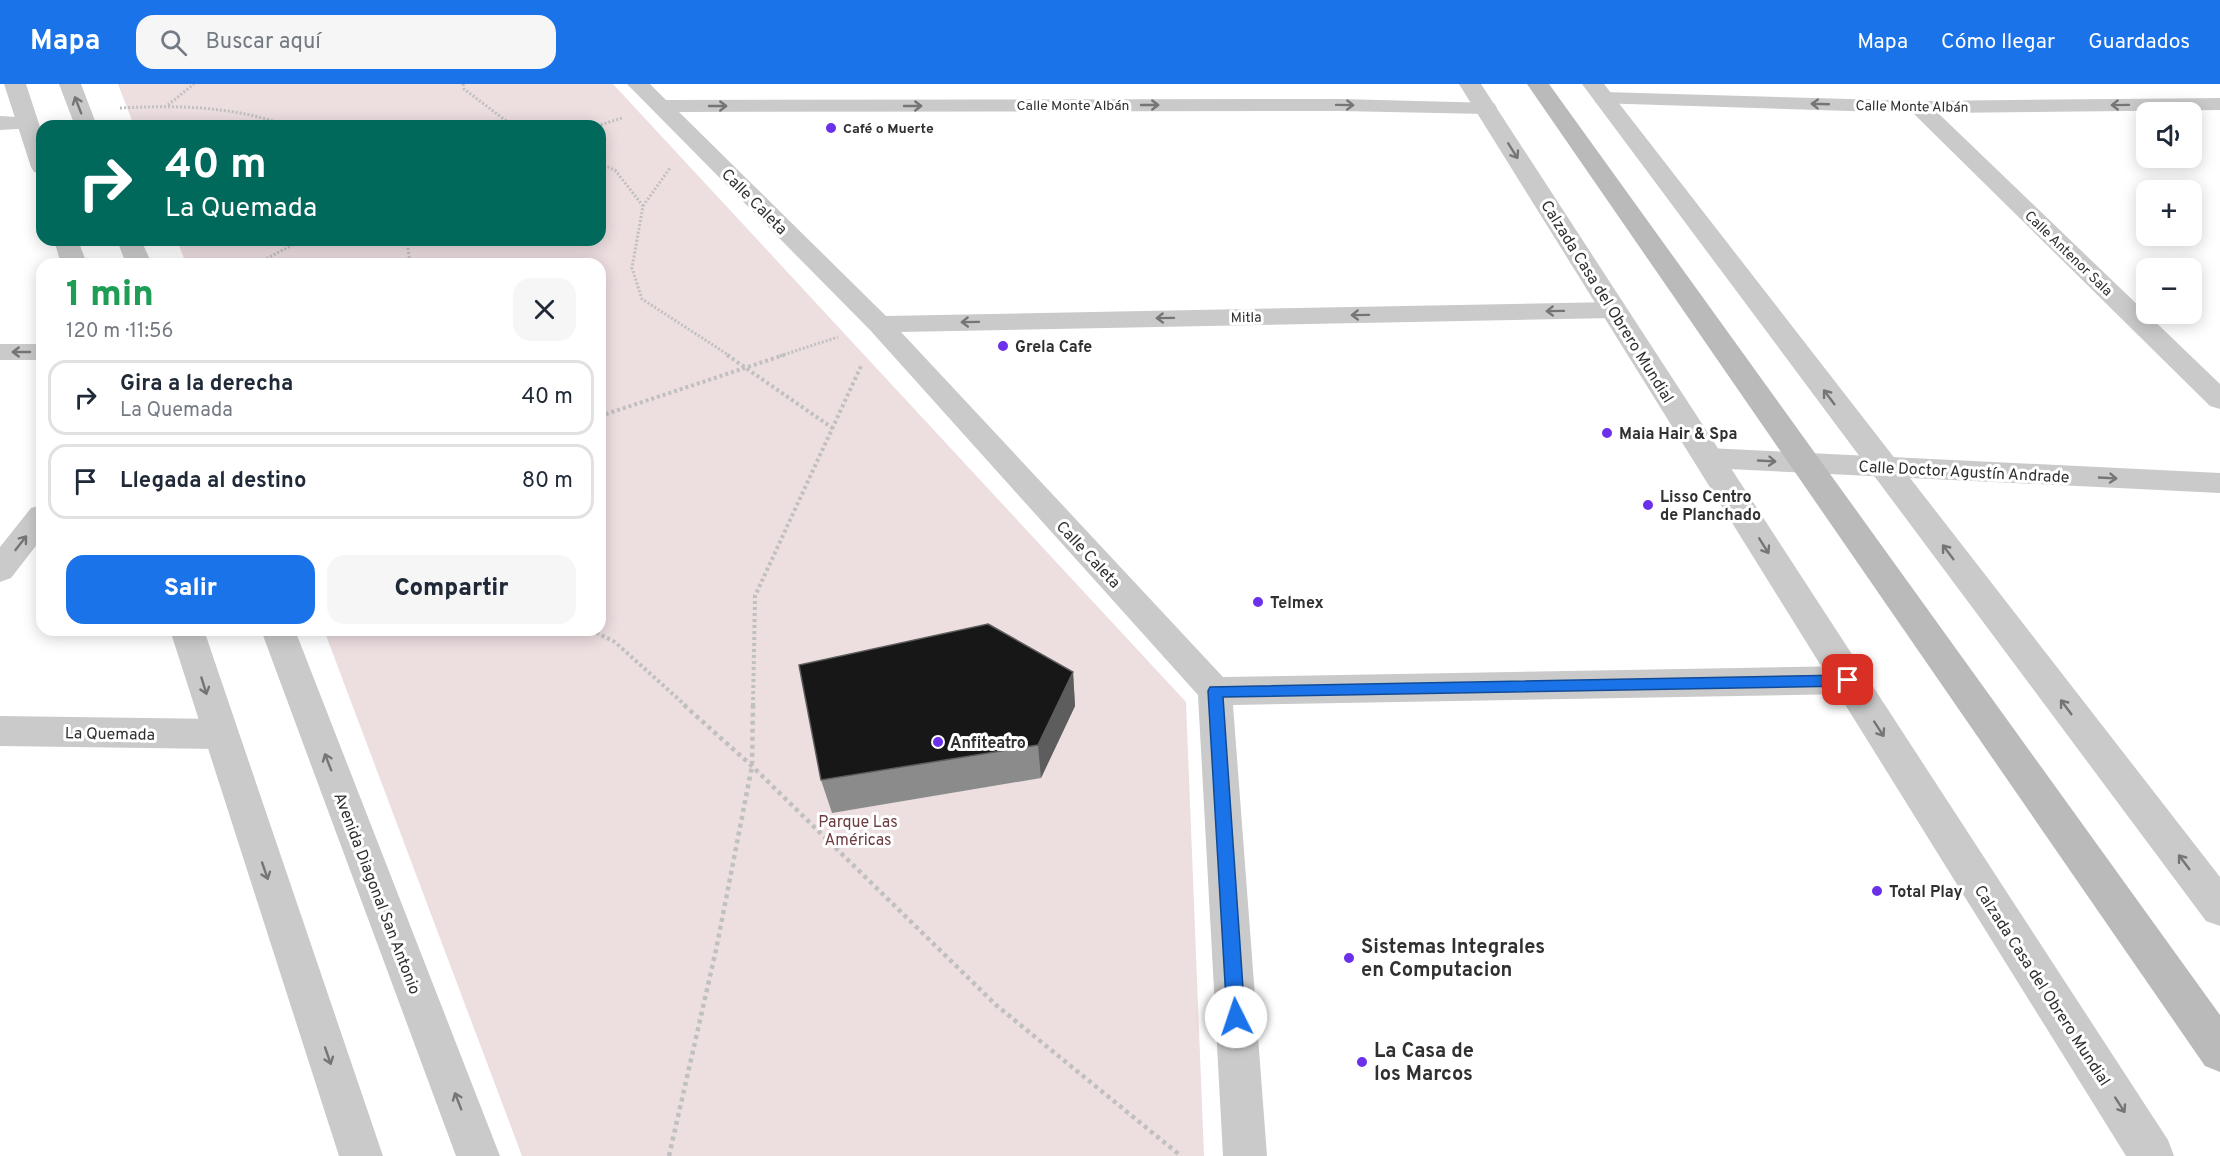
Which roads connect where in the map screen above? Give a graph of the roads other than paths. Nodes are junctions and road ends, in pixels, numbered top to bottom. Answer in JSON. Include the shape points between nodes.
{"nodes":[{"id":1,"x":15,"y":84,"type":"edge"},
{"id":2,"x":70,"y":84,"type":"edge"},
{"id":3,"x":638,"y":84,"type":"edge"},
{"id":4,"x":1538,"y":84,"type":"edge"},
{"id":5,"x":1598,"y":91,"type":"edge"},
{"id":6,"x":1478,"y":96,"type":"edge"},
{"id":7,"x":2220,"y":104,"type":"edge"},
{"id":8,"x":660,"y":106,"type":"junction"},
{"id":9,"x":1919,"y":107,"type":"junction"},
{"id":10,"x":83,"y":118,"type":"edge"},
{"id":11,"x":0,"y":123,"type":"edge"},
{"id":12,"x":27,"y":123,"type":"junction"},
{"id":13,"x":36,"y":149,"type":"edge"},
{"id":14,"x":1613,"y":310,"type":"junction"},
{"id":15,"x":879,"y":324,"type":"junction"},
{"id":16,"x":0,"y":352,"type":"edge"},
{"id":17,"x":36,"y":352,"type":"edge"},
{"id":18,"x":2220,"y":400,"type":"edge"},
{"id":19,"x":1708,"y":458,"type":"junction"},
{"id":20,"x":1806,"y":463,"type":"junction"},
{"id":21,"x":1883,"y":467,"type":"junction"},
{"id":22,"x":2220,"y":483,"type":"edge"},
{"id":23,"x":36,"y":524,"type":"edge"},
{"id":24,"x":0,"y":570,"type":"edge"},
{"id":25,"x":189,"y":636,"type":"edge"},
{"id":26,"x":280,"y":636,"type":"edge"},
{"id":27,"x":1848,"y":680,"type":"junction"},
{"id":28,"x":1215,"y":691,"type":"junction"},
{"id":29,"x":0,"y":731,"type":"edge"},
{"id":30,"x":219,"y":734,"type":"junction"},
{"id":31,"x":2220,"y":908,"type":"edge"},
{"id":32,"x":2220,"y":1051,"type":"edge"},
{"id":33,"x":361,"y":1156,"type":"edge"},
{"id":34,"x":478,"y":1156,"type":"edge"},
{"id":35,"x":1245,"y":1156,"type":"edge"},
{"id":36,"x":2152,"y":1156,"type":"edge"}],
"edges":[{"from":1,"to":12,"type":"street"},
{"from":10,"to":2,"type":"street","one_way":true},
{"from":3,"to":8,"type":"street","name":"Calle Caleta"},
{"from":4,"to":20,"type":"main road"},
{"from":9,"to":5,"type":"street","name":"Calle Monte Albán","one_way":true},
{"from":21,"to":5,"type":"street","one_way":true},
{"from":8,"to":6,"type":"street","name":"Calle Monte Albán","one_way":true,"via":[[1340,105]]},
{"from":6,"to":14,"type":"street","name":"Calzada Casa del Obrero Mundial","one_way":true},
{"from":7,"to":9,"type":"street","name":"Calle Monte Albán","one_way":true},
{"from":8,"to":15,"type":"street","name":"Calle Caleta"},
{"from":9,"to":18,"type":"street","name":"Calle Antenor Sala"},
{"from":11,"to":12,"type":"street"},
{"from":12,"to":13,"type":"street"},
{"from":14,"to":15,"type":"street","name":"Mitla","one_way":true},
{"from":14,"to":19,"type":"street","name":"Calzada Casa del Obrero Mundial"},
{"from":15,"to":28,"type":"street","name":"Calle Caleta"},
{"from":17,"to":16,"type":"street","one_way":true},
{"from":19,"to":20,"type":"street","name":"Calle Doctor Agustín Andrade","one_way":true},
{"from":19,"to":27,"type":"street","name":"Calzada Casa del Obrero Mundial","one_way":true},
{"from":20,"to":21,"type":"street","name":"Calle Doctor Agustín Andrade"},
{"from":20,"to":32,"type":"main road"},
{"from":21,"to":22,"type":"street","name":"Calle Doctor Agustín Andrade","one_way":true},
{"from":31,"to":21,"type":"street","one_way":true},
{"from":24,"to":23,"type":"street","one_way":true},
{"from":25,"to":30,"type":"street","one_way":true},
{"from":34,"to":26,"type":"street","name":"Avenida Diagonal San Antonio","one_way":true},
{"from":27,"to":28,"type":"street"},
{"from":27,"to":36,"type":"street","name":"Calzada Casa del Obrero Mundial","one_way":true},
{"from":28,"to":35,"type":"street"},
{"from":29,"to":30,"type":"street","name":"La Quemada"},
{"from":30,"to":33,"type":"street","one_way":true}]}
